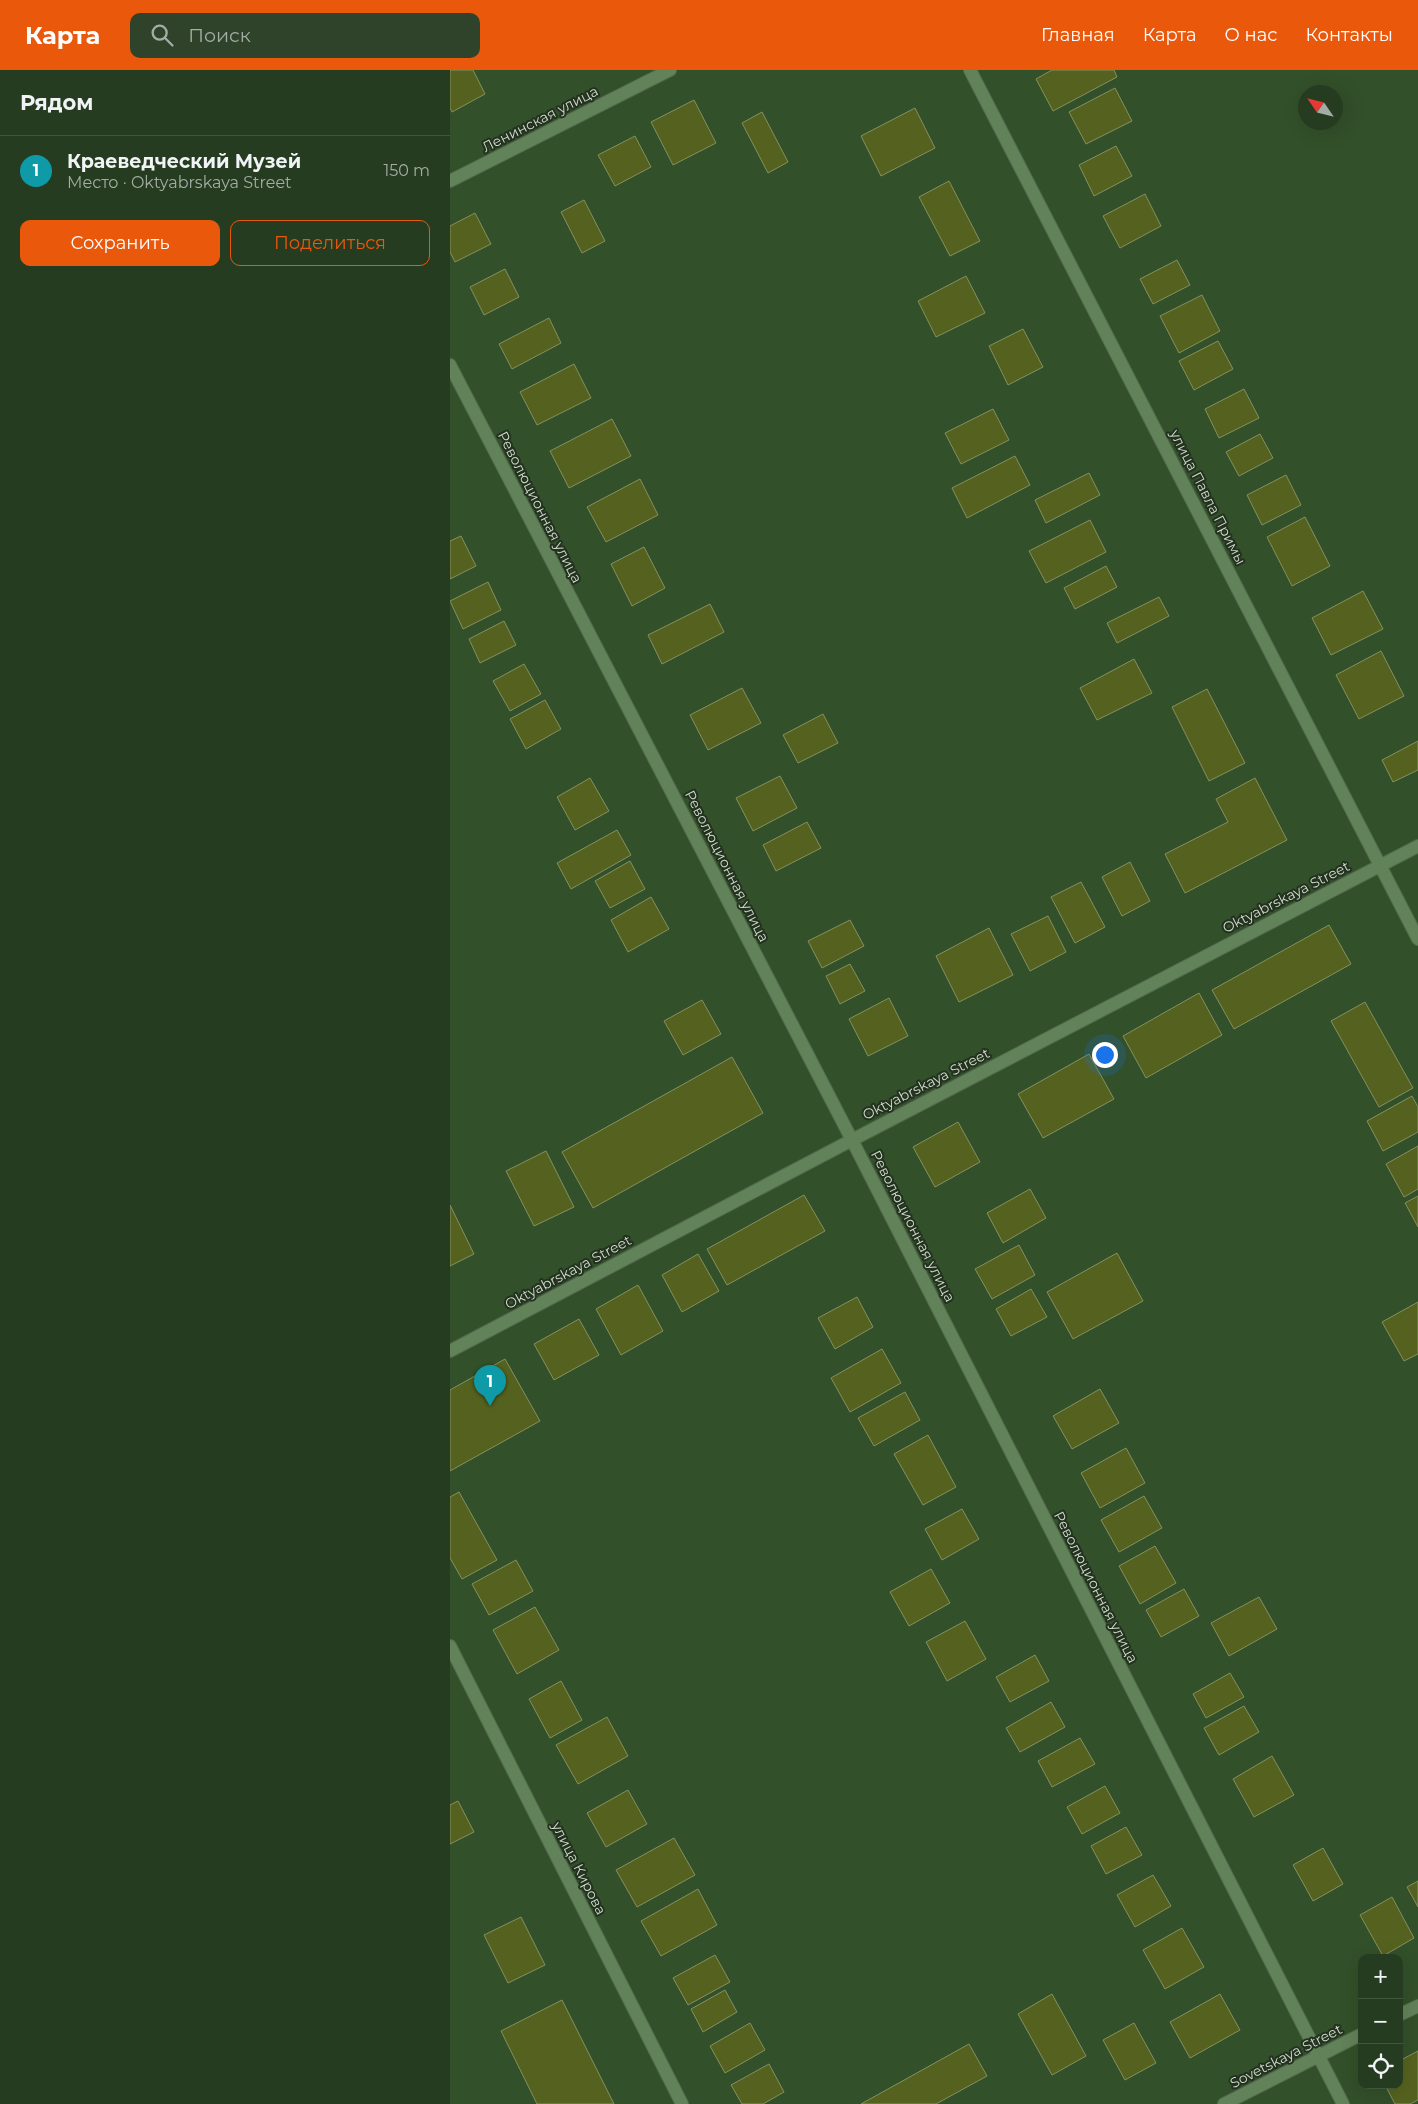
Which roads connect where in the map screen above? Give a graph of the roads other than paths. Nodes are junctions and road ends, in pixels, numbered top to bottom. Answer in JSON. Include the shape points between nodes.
{"nodes":[{"id":1,"x":670,"y":70,"type":"edge"},
{"id":2,"x":970,"y":70,"type":"edge"},
{"id":3,"x":450,"y":181,"type":"edge"},
{"id":4,"x":450,"y":365,"type":"edge"},
{"id":5,"x":1418,"y":846,"type":"edge"},
{"id":6,"x":1381,"y":865,"type":"junction"},
{"id":7,"x":1418,"y":939,"type":"edge"},
{"id":8,"x":852,"y":1140,"type":"junction"},
{"id":9,"x":450,"y":1351,"type":"edge"},
{"id":10,"x":450,"y":1646,"type":"edge"},
{"id":11,"x":1418,"y":2006,"type":"edge"},
{"id":12,"x":1403,"y":2013,"type":"edge"},
{"id":13,"x":1358,"y":2036,"type":"edge"},
{"id":14,"x":1318,"y":2056,"type":"junction"},
{"id":15,"x":682,"y":2104,"type":"edge"},
{"id":16,"x":1224,"y":2104,"type":"edge"},
{"id":17,"x":1343,"y":2104,"type":"edge"}],
"edges":[{"from":1,"to":3,"type":"street","name":"Ленинская улица"},
{"from":2,"to":6,"type":"street","name":"улица Павла Примы"},
{"from":4,"to":8,"type":"street","name":"Революционная улица"},
{"from":5,"to":6,"type":"street","name":"Oktyabrskaya Street"},
{"from":6,"to":7,"type":"street","name":"улица Павла Примы"},
{"from":6,"to":8,"type":"street","name":"Oktyabrskaya Street"},
{"from":8,"to":9,"type":"street","name":"Oktyabrskaya Street"},
{"from":8,"to":14,"type":"street","name":"Революционная улица"},
{"from":10,"to":15,"type":"street","name":"улица Кирова"},
{"from":11,"to":12,"type":"street"},
{"from":13,"to":14,"type":"street","name":"Sovetskaya Street"},
{"from":14,"to":16,"type":"street","name":"Sovetskaya Street"},
{"from":14,"to":17,"type":"street","name":"Революционная улица"}]}
